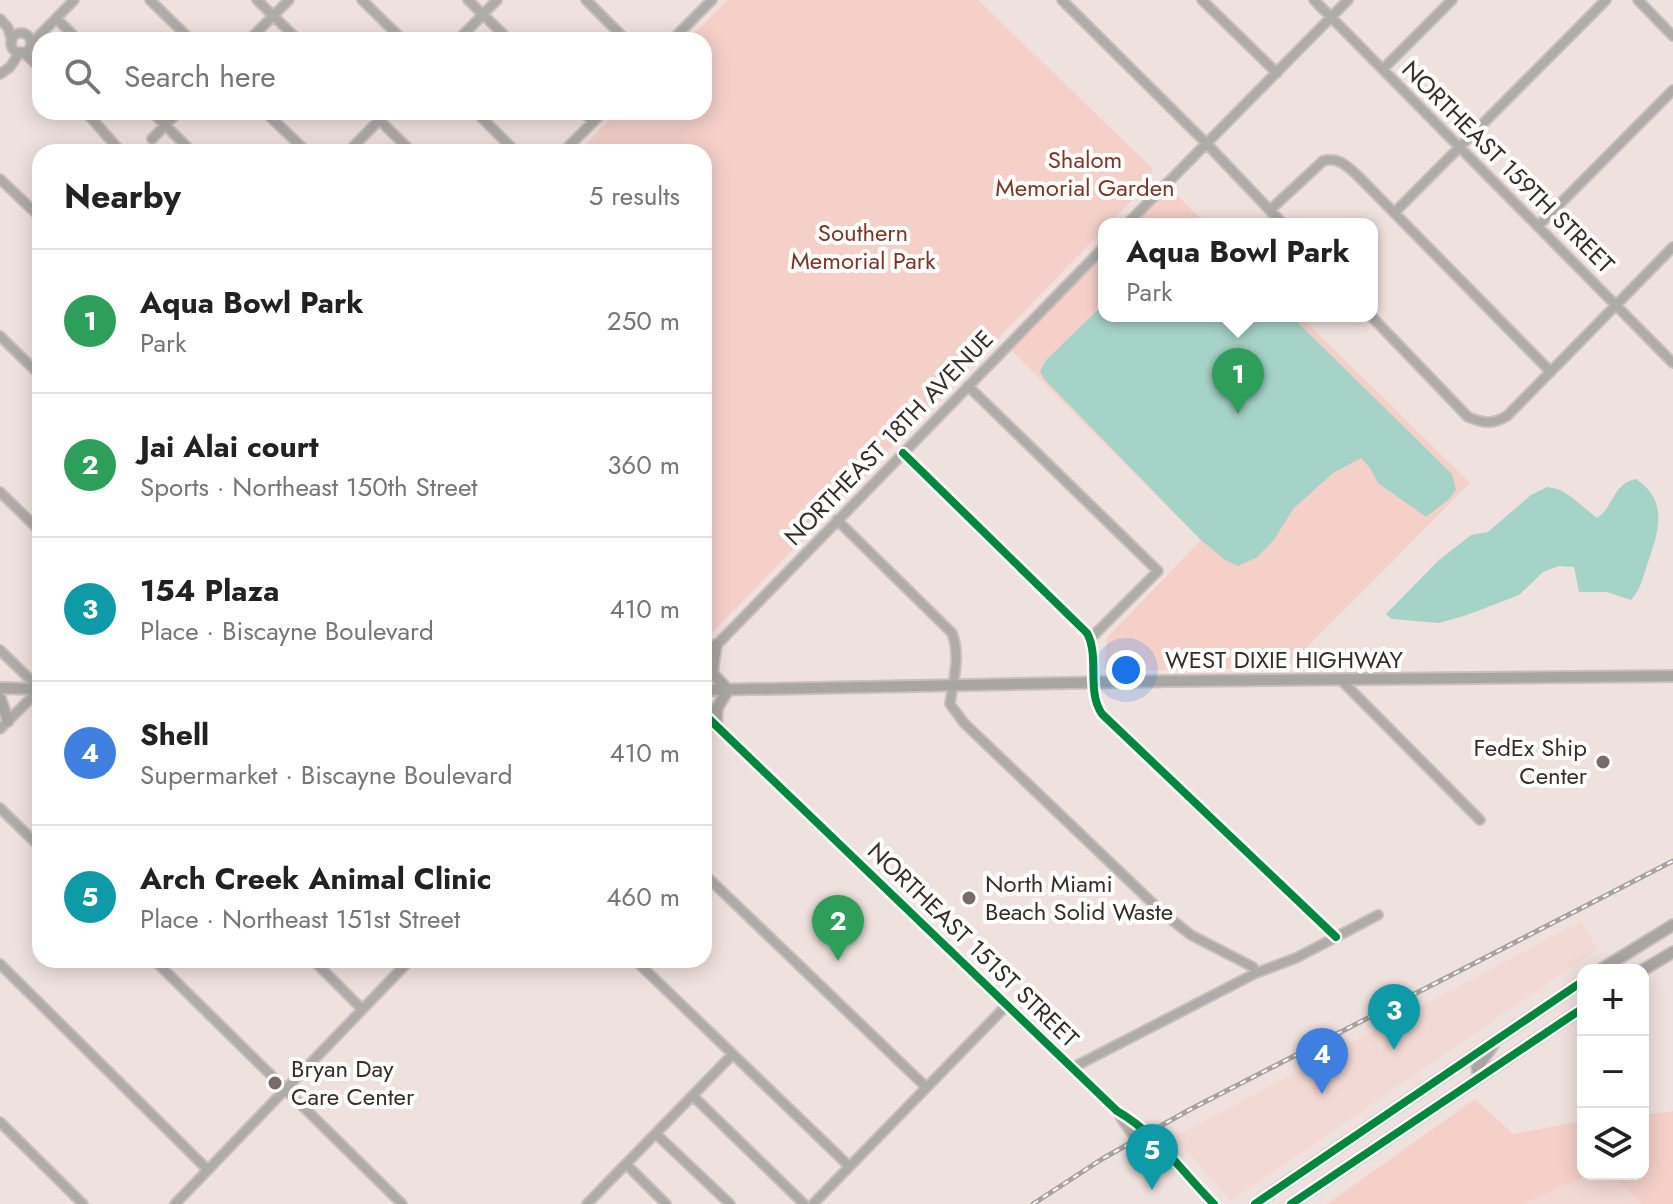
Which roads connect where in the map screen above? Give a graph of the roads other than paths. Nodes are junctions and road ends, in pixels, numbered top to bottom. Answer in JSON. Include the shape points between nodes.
{"nodes":[{"id":1,"x":74,"y":0,"type":"edge"},
{"id":2,"x":150,"y":0,"type":"edge"},
{"id":3,"x":257,"y":0,"type":"edge"},
{"id":4,"x":289,"y":0,"type":"edge"},
{"id":5,"x":362,"y":0,"type":"edge"},
{"id":6,"x":468,"y":0,"type":"edge"},
{"id":7,"x":497,"y":0,"type":"edge"},
{"id":8,"x":586,"y":0,"type":"edge"},
{"id":9,"x":712,"y":0,"type":"edge"},
{"id":10,"x":1062,"y":0,"type":"edge"},
{"id":11,"x":1202,"y":0,"type":"edge"},
{"id":12,"x":1314,"y":0,"type":"edge"},
{"id":13,"x":1348,"y":0,"type":"edge"},
{"id":14,"x":1452,"y":0,"type":"edge"},
{"id":15,"x":1606,"y":0,"type":"edge"},
{"id":16,"x":1638,"y":0,"type":"edge"},
{"id":17,"x":483,"y":15,"type":"junction"},
{"id":18,"x":273,"y":16,"type":"junction"},
{"id":19,"x":1331,"y":17,"type":"junction"},
{"id":20,"x":0,"y":19,"type":"edge"},
{"id":21,"x":52,"y":21,"type":"junction"},
{"id":22,"x":8,"y":28,"type":"junction"},
{"id":23,"x":39,"y":32,"type":"edge"},
{"id":24,"x":67,"y":32,"type":"edge"},
{"id":25,"x":183,"y":32,"type":"edge"},
{"id":26,"x":257,"y":32,"type":"edge"},
{"id":27,"x":290,"y":32,"type":"edge"},
{"id":28,"x":395,"y":32,"type":"edge"},
{"id":29,"x":466,"y":32,"type":"edge"},
{"id":30,"x":501,"y":32,"type":"edge"},
{"id":31,"x":618,"y":32,"type":"edge"},
{"id":32,"x":680,"y":32,"type":"edge"},
{"id":33,"x":22,"y":33,"type":"junction"},
{"id":34,"x":1673,"y":36,"type":"edge"},
{"id":35,"x":32,"y":38,"type":"edge"},
{"id":36,"x":21,"y":47,"type":"junction"},
{"id":37,"x":32,"y":60,"type":"edge"},
{"id":38,"x":1383,"y":69,"type":"junction"},
{"id":39,"x":1,"y":73,"type":"edge"},
{"id":40,"x":1277,"y":73,"type":"junction"},
{"id":41,"x":1673,"y":90,"type":"edge"},
{"id":42,"x":93,"y":120,"type":"edge"},
{"id":43,"x":160,"y":120,"type":"edge"},
{"id":44,"x":170,"y":120,"type":"edge"},
{"id":45,"x":273,"y":120,"type":"edge"},
{"id":46,"x":379,"y":120,"type":"joint"},
{"id":47,"x":484,"y":120,"type":"edge"},
{"id":48,"x":593,"y":122,"type":"edge"},
{"id":49,"x":165,"y":125,"type":"junction"},
{"id":50,"x":152,"y":139,"type":"dead end"},
{"id":51,"x":1206,"y":143,"type":"junction"},
{"id":52,"x":114,"y":144,"type":"edge"},
{"id":53,"x":184,"y":144,"type":"edge"},
{"id":54,"x":299,"y":144,"type":"edge"},
{"id":55,"x":356,"y":144,"type":"edge"},
{"id":56,"x":404,"y":144,"type":"edge"},
{"id":57,"x":508,"y":144,"type":"edge"},
{"id":58,"x":571,"y":144,"type":"edge"},
{"id":59,"x":1461,"y":148,"type":"junction"},
{"id":60,"x":0,"y":179,"type":"edge"},
{"id":61,"x":32,"y":209,"type":"edge"},
{"id":62,"x":1270,"y":210,"type":"junction"},
{"id":63,"x":1394,"y":213,"type":"junction"},
{"id":64,"x":1133,"y":218,"type":"edge"},
{"id":65,"x":1277,"y":218,"type":"edge"},
{"id":66,"x":1538,"y":226,"type":"junction"},
{"id":67,"x":1673,"y":247,"type":"edge"},
{"id":68,"x":1098,"y":253,"type":"edge"},
{"id":69,"x":1616,"y":305,"type":"junction"},
{"id":70,"x":1377,"y":322,"type":"edge"},
{"id":71,"x":0,"y":336,"type":"edge"},
{"id":72,"x":1673,"y":363,"type":"edge"},
{"id":73,"x":32,"y":367,"type":"edge"},
{"id":74,"x":1551,"y":372,"type":"junction"},
{"id":75,"x":968,"y":386,"type":"junction"},
{"id":76,"x":903,"y":453,"type":"junction"},
{"id":77,"x":0,"y":492,"type":"edge"},
{"id":78,"x":837,"y":520,"type":"junction"},
{"id":79,"x":32,"y":523,"type":"edge"},
{"id":80,"x":1090,"y":639,"type":"junction"},
{"id":81,"x":716,"y":645,"type":"junction"},
{"id":82,"x":712,"y":649,"type":"edge"},
{"id":83,"x":0,"y":650,"type":"edge"},
{"id":84,"x":1673,"y":676,"type":"edge"},
{"id":85,"x":1341,"y":680,"type":"junction"},
{"id":86,"x":32,"y":681,"type":"edge"},
{"id":87,"x":1094,"y":684,"type":"junction"},
{"id":88,"x":952,"y":685,"type":"junction"},
{"id":89,"x":0,"y":688,"type":"edge"},
{"id":90,"x":32,"y":689,"type":"edge"},
{"id":91,"x":712,"y":690,"type":"edge"},
{"id":92,"x":728,"y":690,"type":"junction"},
{"id":93,"x":32,"y":697,"type":"edge"},
{"id":94,"x":0,"y":698,"type":"edge"},
{"id":95,"x":712,"y":722,"type":"edge"},
{"id":96,"x":4,"y":725,"type":"edge"},
{"id":97,"x":716,"y":726,"type":"junction"},
{"id":98,"x":0,"y":808,"type":"edge"},
{"id":99,"x":1480,"y":820,"type":"dead end"},
{"id":100,"x":32,"y":839,"type":"edge"},
{"id":101,"x":712,"y":882,"type":"edge"},
{"id":102,"x":1378,"y":915,"type":"dead end"},
{"id":103,"x":1673,"y":925,"type":"edge"},
{"id":104,"x":1336,"y":937,"type":"junction"},
{"id":105,"x":1673,"y":952,"type":"edge"},
{"id":106,"x":0,"y":964,"type":"edge"},
{"id":107,"x":1610,"y":964,"type":"edge"},
{"id":108,"x":1649,"y":966,"type":"edge"},
{"id":109,"x":162,"y":968,"type":"edge"},
{"id":110,"x":321,"y":968,"type":"edge"},
{"id":111,"x":402,"y":968,"type":"edge"},
{"id":112,"x":643,"y":968,"type":"edge"},
{"id":113,"x":1256,"y":973,"type":"junction"},
{"id":114,"x":1577,"y":985,"type":"edge"},
{"id":115,"x":1006,"y":1006,"type":"junction"},
{"id":116,"x":361,"y":1008,"type":"junction"},
{"id":117,"x":1577,"y":1012,"type":"edge"},
{"id":118,"x":1500,"y":1036,"type":"junction"},
{"id":119,"x":733,"y":1054,"type":"junction"},
{"id":120,"x":1072,"y":1068,"type":"junction"},
{"id":121,"x":1479,"y":1078,"type":"junction"},
{"id":122,"x":926,"y":1087,"type":"junction"},
{"id":123,"x":284,"y":1090,"type":"junction"},
{"id":124,"x":694,"y":1097,"type":"junction"},
{"id":125,"x":0,"y":1122,"type":"edge"},
{"id":126,"x":656,"y":1134,"type":"junction"},
{"id":127,"x":626,"y":1164,"type":"junction"},
{"id":128,"x":849,"y":1166,"type":"junction"},
{"id":129,"x":208,"y":1170,"type":"junction"},
{"id":130,"x":83,"y":1204,"type":"edge"},
{"id":131,"x":175,"y":1204,"type":"edge"},
{"id":132,"x":402,"y":1204,"type":"edge"},
{"id":133,"x":587,"y":1204,"type":"edge"},
{"id":134,"x":666,"y":1204,"type":"edge"},
{"id":135,"x":730,"y":1204,"type":"edge"},
{"id":136,"x":804,"y":1204,"type":"edge"},
{"id":137,"x":813,"y":1204,"type":"edge"},
{"id":138,"x":1214,"y":1204,"type":"edge"},
{"id":139,"x":1255,"y":1204,"type":"edge"},
{"id":140,"x":1291,"y":1204,"type":"edge"}],
"edges":[{"from":1,"to":21,"type":"street"},
{"from":2,"to":25,"type":"street"},
{"from":3,"to":18,"type":"street"},
{"from":4,"to":18,"type":"street"},
{"from":5,"to":28,"type":"street"},
{"from":6,"to":17,"type":"street"},
{"from":7,"to":17,"type":"street"},
{"from":8,"to":31,"type":"street"},
{"from":9,"to":32,"type":"street"},
{"from":10,"to":51,"type":"street"},
{"from":11,"to":40,"type":"street"},
{"from":12,"to":19,"type":"street","name":"NORTHEAST 159TH STREET"},
{"from":13,"to":19,"type":"street"},
{"from":14,"to":38,"type":"street"},
{"from":15,"to":59,"type":"street"},
{"from":16,"to":34,"type":"street"},
{"from":17,"to":29,"type":"street"},
{"from":17,"to":30,"type":"street"},
{"from":18,"to":26,"type":"street"},
{"from":18,"to":27,"type":"street"},
{"from":19,"to":38,"type":"street","name":"NORTHEAST 159TH STREET"},
{"from":19,"to":40,"type":"street"},
{"from":20,"to":22,"type":"street"},
{"from":21,"to":23,"type":"street"},
{"from":21,"to":24,"type":"street"},
{"from":21,"to":33,"type":"street"},
{"from":22,"to":33,"type":"street"},
{"from":22,"to":36,"type":"street"},
{"from":33,"to":36,"type":"street","via":[[16,35]]},
{"from":33,"to":36,"type":"street","via":[[28,35]]},
{"from":35,"to":36,"type":"street"},
{"from":36,"to":37,"type":"street"},
{"from":36,"to":39,"type":"street"},
{"from":38,"to":59,"type":"street","name":"NORTHEAST 159TH STREET"},
{"from":40,"to":51,"type":"street"},
{"from":41,"to":66,"type":"street"},
{"from":42,"to":52,"type":"street"},
{"from":43,"to":49,"type":"street"},
{"from":44,"to":49,"type":"street"},
{"from":45,"to":54,"type":"street"},
{"from":46,"to":55,"type":"street"},
{"from":46,"to":56,"type":"street"},
{"from":47,"to":57,"type":"street"},
{"from":48,"to":58,"type":"street"},
{"from":49,"to":50,"type":"street"},
{"from":49,"to":53,"type":"street"},
{"from":51,"to":62,"type":"street"},
{"from":51,"to":64,"type":"street"},
{"from":59,"to":63,"type":"street"},
{"from":59,"to":66,"type":"street","name":"NORTHEAST 159TH STREET"},
{"from":60,"to":61,"type":"street"},
{"from":62,"to":63,"type":"street","via":[[1323,161],[1333,159]]},
{"from":62,"to":65,"type":"street"},
{"from":63,"to":74,"type":"street"},
{"from":66,"to":69,"type":"street","name":"NORTHEAST 159TH STREET"},
{"from":67,"to":69,"type":"street"},
{"from":68,"to":75,"type":"street","name":"NORTHEAST 18TH AVENUE"},
{"from":69,"to":72,"type":"street","name":"NORTHEAST 159TH STREET"},
{"from":69,"to":74,"type":"street"},
{"from":70,"to":74,"type":"street","via":[[1468,417],[1486,423],[1507,416]]},
{"from":71,"to":73,"type":"street"},
{"from":75,"to":76,"type":"street","name":"NORTHEAST 18TH AVENUE"},
{"from":75,"to":80,"type":"street","via":[[1158,571]]},
{"from":76,"to":78,"type":"street","name":"NORTHEAST 18TH AVENUE"},
{"from":76,"to":80,"type":"street"},
{"from":77,"to":79,"type":"street"},
{"from":78,"to":81,"type":"street","name":"NORTHEAST 18TH AVENUE"},
{"from":78,"to":88,"type":"street","via":[[952,633]]},
{"from":80,"to":87,"type":"street"},
{"from":81,"to":82,"type":"street","name":"NORTHEAST 18TH AVENUE"},
{"from":81,"to":92,"type":"main road","via":[[712,673]]},
{"from":83,"to":86,"type":"street"},
{"from":84,"to":85,"type":"main road","name":"WEST DIXIE HIGHWAY"},
{"from":85,"to":87,"type":"main road","name":"WEST DIXIE HIGHWAY"},
{"from":85,"to":99,"type":"street"},
{"from":87,"to":88,"type":"main road","name":"WEST DIXIE HIGHWAY"},
{"from":87,"to":104,"type":"street","via":[[1102,714]]},
{"from":88,"to":92,"type":"main road","name":"WEST DIXIE HIGHWAY"},
{"from":88,"to":113,"type":"street","via":[[951,708],[964,723],[1163,913]]},
{"from":89,"to":90,"type":"main road"},
{"from":91,"to":92,"type":"main road","name":"WEST DIXIE HIGHWAY"},
{"from":92,"to":97,"type":"main road","via":[[717,708]]},
{"from":93,"to":96,"type":"street"},
{"from":94,"to":96,"type":"main road"},
{"from":95,"to":97,"type":"street","name":"NORTHEAST 151ST STREET"},
{"from":97,"to":115,"type":"street","name":"NORTHEAST 151ST STREET"},
{"from":98,"to":100,"type":"street"},
{"from":101,"to":122,"type":"street"},
{"from":102,"to":104,"type":"street"},
{"from":103,"to":107,"type":"main road"},
{"from":104,"to":113,"type":"street"},
{"from":105,"to":108,"type":"main road"},
{"from":106,"to":129,"type":"street"},
{"from":109,"to":123,"type":"street"},
{"from":110,"to":116,"type":"street"},
{"from":111,"to":116,"type":"street"},
{"from":112,"to":119,"type":"street"},
{"from":113,"to":120,"type":"street"},
{"from":114,"to":118,"type":"main road"},
{"from":115,"to":120,"type":"street","name":"NORTHEAST 151ST STREET"},
{"from":115,"to":122,"type":"street"},
{"from":116,"to":123,"type":"street"},
{"from":117,"to":121,"type":"main road"},
{"from":118,"to":121,"type":"main road","via":[[1477,1068]]},
{"from":118,"to":139,"type":"main road"},
{"from":119,"to":124,"type":"street"},
{"from":119,"to":128,"type":"street"},
{"from":120,"to":138,"type":"street","name":"NORTHEAST 151ST STREET","via":[[1117,1111],[1127,1129],[1157,1157],[1174,1163]]},
{"from":121,"to":140,"type":"main road"},
{"from":122,"to":128,"type":"street"},
{"from":123,"to":129,"type":"street"},
{"from":123,"to":132,"type":"street"},
{"from":124,"to":126,"type":"street"},
{"from":124,"to":136,"type":"street"},
{"from":125,"to":130,"type":"street"},
{"from":126,"to":127,"type":"street"},
{"from":126,"to":135,"type":"street"},
{"from":127,"to":133,"type":"street"},
{"from":127,"to":134,"type":"street"},
{"from":128,"to":137,"type":"street"},
{"from":129,"to":131,"type":"street"}]}
